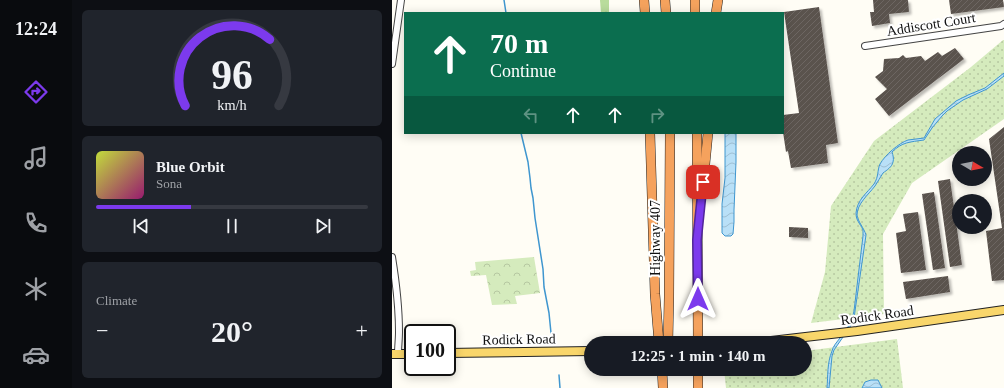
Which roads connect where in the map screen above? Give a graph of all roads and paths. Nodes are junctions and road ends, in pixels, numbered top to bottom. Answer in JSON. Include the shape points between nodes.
{"nodes":[{"id":1,"x":401,"y":0,"type":"edge"},
{"id":2,"x":644,"y":0,"type":"edge"},
{"id":3,"x":665,"y":0,"type":"edge"},
{"id":4,"x":695,"y":0,"type":"edge"},
{"id":5,"x":718,"y":0,"type":"edge"},
{"id":6,"x":645,"y":12,"type":"edge"},
{"id":7,"x":666,"y":12,"type":"edge"},
{"id":8,"x":695,"y":12,"type":"edge"},
{"id":9,"x":716,"y":12,"type":"edge"},
{"id":10,"x":1003,"y":25,"type":"edge"},
{"id":11,"x":865,"y":46,"type":"dead end"},
{"id":12,"x":392,"y":64,"type":"edge"},
{"id":13,"x":650,"y":134,"type":"edge"},
{"id":14,"x":670,"y":134,"type":"edge"},
{"id":15,"x":697,"y":134,"type":"edge"},
{"id":16,"x":708,"y":134,"type":"edge"},
{"id":17,"x":697,"y":240,"type":"junction"},
{"id":18,"x":392,"y":257,"type":"edge"},
{"id":19,"x":1004,"y":310,"type":"edge"},
{"id":20,"x":658,"y":336,"type":"edge"},
{"id":21,"x":668,"y":336,"type":"edge"},
{"id":22,"x":698,"y":336,"type":"edge"},
{"id":23,"x":812,"y":336,"type":"edge"},
{"id":24,"x":584,"y":350,"type":"edge"},
{"id":25,"x":456,"y":353,"type":"edge"},
{"id":26,"x":395,"y":354,"type":"edge"},
{"id":27,"x":662,"y":376,"type":"edge"},
{"id":28,"x":667,"y":376,"type":"edge"},
{"id":29,"x":698,"y":376,"type":"edge"},
{"id":30,"x":663,"y":388,"type":"edge"},
{"id":31,"x":667,"y":388,"type":"edge"},
{"id":32,"x":698,"y":388,"type":"edge"}],
"edges":[{"from":1,"to":12,"type":"street"},
{"from":2,"to":6,"type":"highway"},
{"from":3,"to":7,"type":"highway"},
{"from":4,"to":8,"type":"highway"},
{"from":5,"to":9,"type":"highway"},
{"from":10,"to":11,"type":"street","name":"Addiscott Court"},
{"from":13,"to":20,"type":"highway"},
{"from":14,"to":21,"type":"highway","name":"Highway 407"},
{"from":15,"to":17,"type":"highway"},
{"from":16,"to":17,"type":"highway"},
{"from":17,"to":22,"type":"highway"},
{"from":18,"to":26,"type":"street","via":[[399,334]]},
{"from":19,"to":23,"type":"main road","name":"Rodick Road"},
{"from":24,"to":25,"type":"main road","name":"Rodick Road"},
{"from":27,"to":30,"type":"highway"},
{"from":28,"to":31,"type":"highway"},
{"from":29,"to":32,"type":"highway"}]}
